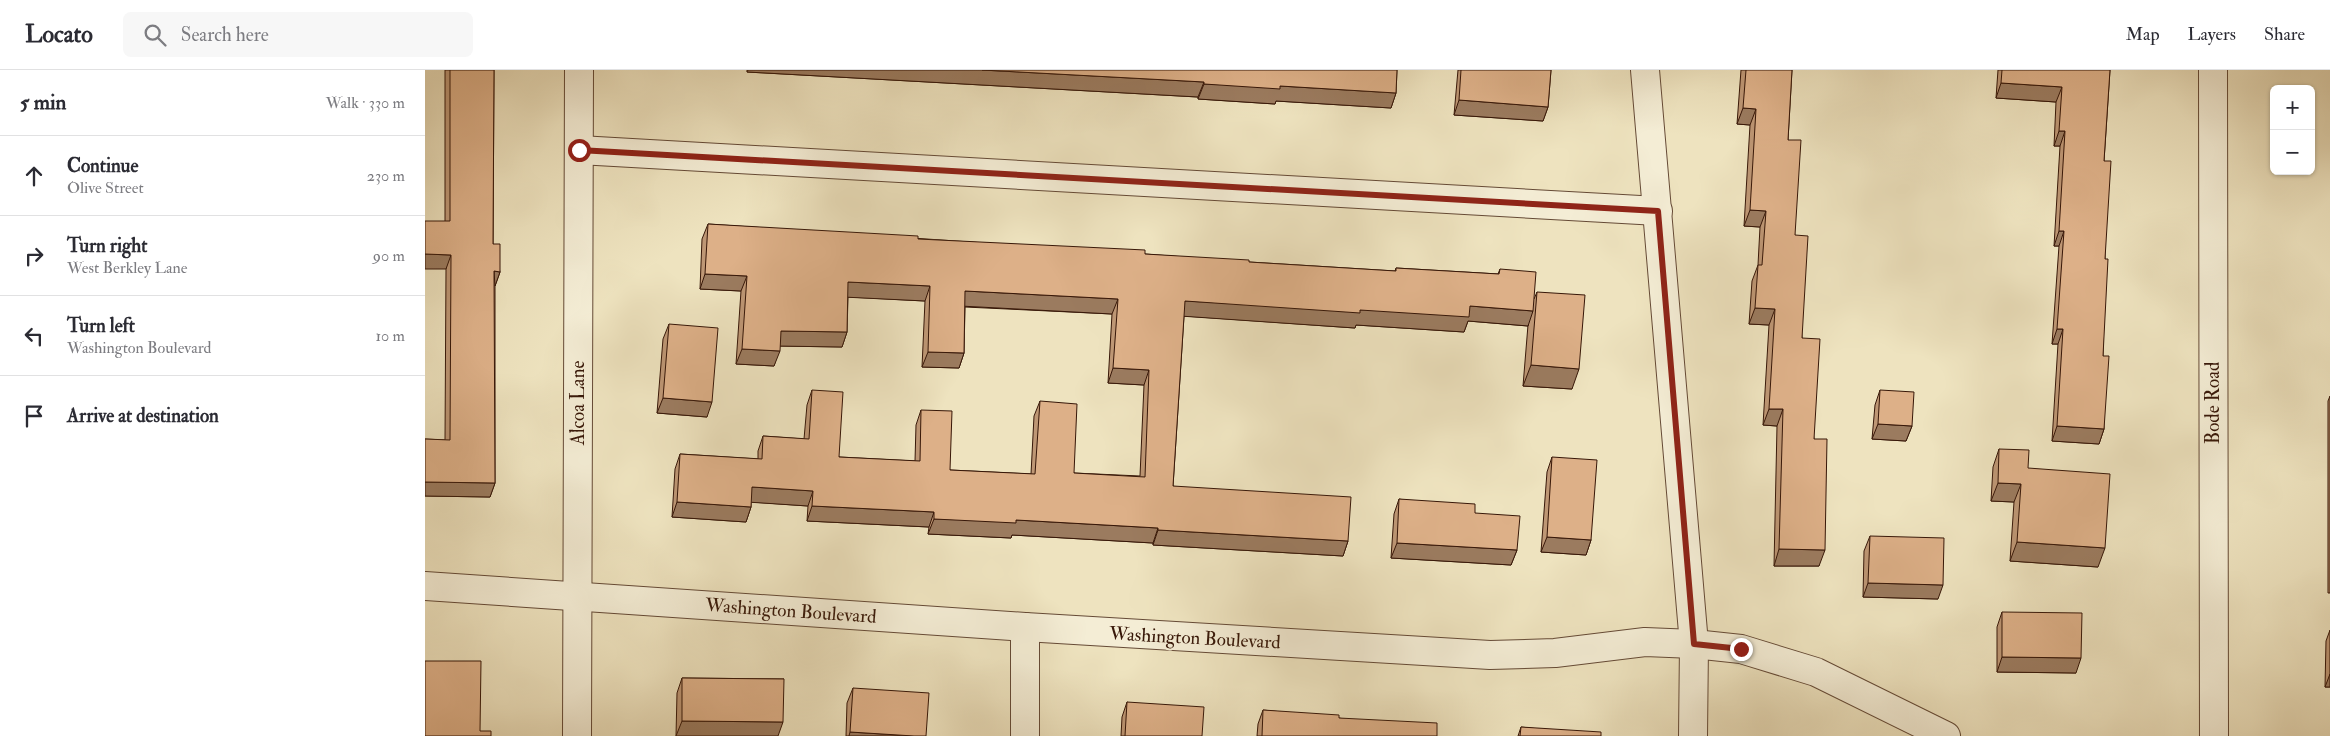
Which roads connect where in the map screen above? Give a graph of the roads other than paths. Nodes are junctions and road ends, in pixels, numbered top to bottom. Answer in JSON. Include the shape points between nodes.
{"nodes":[{"id":1,"x":579,"y":70,"type":"edge"},
{"id":2,"x":1645,"y":70,"type":"edge"},
{"id":3,"x":2213,"y":70,"type":"edge"},
{"id":4,"x":579,"y":150,"type":"junction"},
{"id":5,"x":1658,"y":211,"type":"junction"},
{"id":6,"x":425,"y":586,"type":"edge"},
{"id":7,"x":578,"y":595,"type":"junction"},
{"id":8,"x":1025,"y":627,"type":"junction"},
{"id":9,"x":1694,"y":644,"type":"junction"},
{"id":10,"x":577,"y":736,"type":"edge"},
{"id":11,"x":1025,"y":736,"type":"edge"},
{"id":12,"x":1693,"y":736,"type":"edge"},
{"id":13,"x":1946,"y":736,"type":"edge"},
{"id":14,"x":2214,"y":736,"type":"edge"}],
"edges":[{"from":1,"to":4,"type":"street","name":"Alcoa Lane"},
{"from":2,"to":5,"type":"street"},
{"from":3,"to":14,"type":"street","name":"Bode Road"},
{"from":4,"to":5,"type":"street"},
{"from":4,"to":7,"type":"street","name":"Alcoa Lane"},
{"from":5,"to":9,"type":"street"},
{"from":6,"to":7,"type":"street","name":"Washington Boulevard"},
{"from":7,"to":8,"type":"street","name":"Washington Boulevard"},
{"from":7,"to":10,"type":"street","name":"Alcoa Lane"},
{"from":8,"to":9,"type":"street","name":"Washington Boulevard","via":[[1490,656],[1555,653],[1645,642]]},
{"from":8,"to":11,"type":"street"},
{"from":9,"to":12,"type":"street"},
{"from":9,"to":13,"type":"street","name":"Washington Boulevard","via":[[1741,649],[1816,672]]}]}
